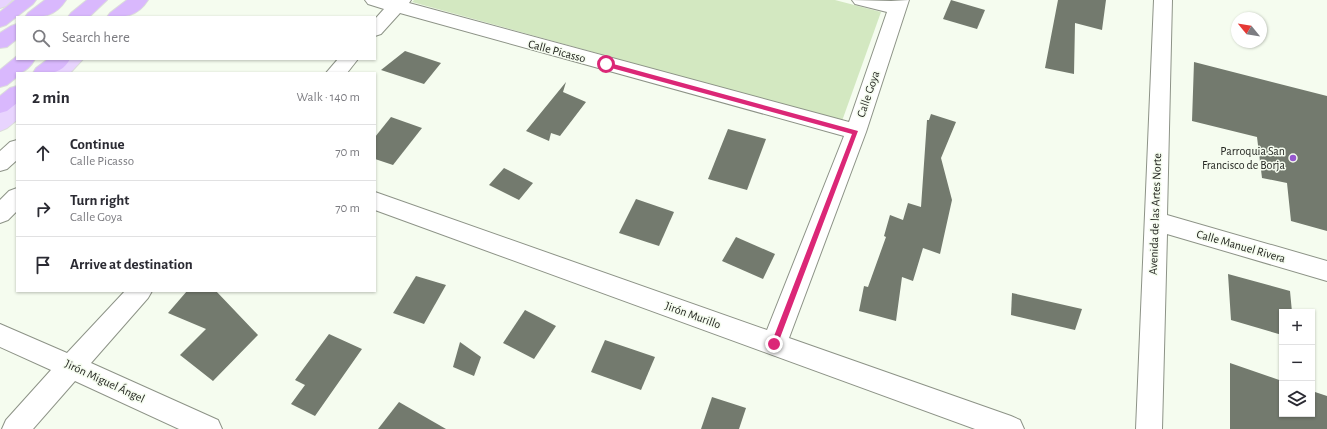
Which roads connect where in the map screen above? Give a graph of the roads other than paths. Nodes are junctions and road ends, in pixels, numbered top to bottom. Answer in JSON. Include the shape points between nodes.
{"nodes":[{"id":1,"x":3,"y":0,"type":"edge"},
{"id":2,"x":27,"y":0,"type":"edge"},
{"id":3,"x":57,"y":0,"type":"edge"},
{"id":4,"x":98,"y":0,"type":"edge"},
{"id":5,"x":138,"y":0,"type":"edge"},
{"id":6,"x":143,"y":0,"type":"edge"},
{"id":7,"x":374,"y":0,"type":"edge"},
{"id":8,"x":861,"y":0,"type":"edge"},
{"id":9,"x":1163,"y":0,"type":"edge"},
{"id":10,"x":0,"y":2,"type":"edge"},
{"id":11,"x":399,"y":3,"type":"edge"},
{"id":12,"x":898,"y":5,"type":"edge"},
{"id":13,"x":35,"y":16,"type":"edge"},
{"id":14,"x":78,"y":16,"type":"edge"},
{"id":15,"x":117,"y":16,"type":"edge"},
{"id":16,"x":124,"y":16,"type":"edge"},
{"id":17,"x":0,"y":21,"type":"edge"},
{"id":18,"x":376,"y":29,"type":"edge"},
{"id":19,"x":16,"y":31,"type":"edge"},
{"id":20,"x":0,"y":42,"type":"edge"},
{"id":21,"x":25,"y":60,"type":"edge"},
{"id":22,"x":61,"y":60,"type":"edge"},
{"id":23,"x":73,"y":60,"type":"edge"},
{"id":24,"x":348,"y":60,"type":"edge"},
{"id":25,"x":44,"y":72,"type":"edge"},
{"id":26,"x":59,"y":72,"type":"edge"},
{"id":27,"x":337,"y":72,"type":"edge"},
{"id":28,"x":0,"y":80,"type":"edge"},
{"id":29,"x":16,"y":94,"type":"edge"},
{"id":30,"x":0,"y":106,"type":"edge"},
{"id":31,"x":16,"y":109,"type":"edge"},
{"id":32,"x":0,"y":123,"type":"edge"},
{"id":33,"x":856,"y":132,"type":"junction"},
{"id":34,"x":16,"y":149,"type":"edge"},
{"id":35,"x":0,"y":163,"type":"edge"},
{"id":36,"x":16,"y":198,"type":"edge"},
{"id":37,"x":376,"y":201,"type":"edge"},
{"id":38,"x":0,"y":214,"type":"edge"},
{"id":39,"x":1155,"y":222,"type":"junction"},
{"id":40,"x":1327,"y":271,"type":"edge"},
{"id":41,"x":139,"y":292,"type":"edge"},
{"id":42,"x":0,"y":335,"type":"edge"},
{"id":43,"x":774,"y":344,"type":"junction"},
{"id":44,"x":72,"y":366,"type":"junction"},
{"id":45,"x":15,"y":429,"type":"edge"},
{"id":46,"x":209,"y":429,"type":"edge"},
{"id":47,"x":1011,"y":429,"type":"edge"},
{"id":48,"x":1148,"y":429,"type":"edge"}],
"edges":[{"from":1,"to":10,"type":"main road"},
{"from":2,"to":17,"type":"highway"},
{"from":3,"to":13,"type":"highway"},
{"from":4,"to":14,"type":"highway"},
{"from":5,"to":15,"type":"highway"},
{"from":6,"to":16,"type":"main road"},
{"from":7,"to":11,"type":"street","name":"Calle Picasso"},
{"from":8,"to":12,"type":"street"},
{"from":9,"to":39,"type":"street","name":"Avenida de las Artes Norte"},
{"from":11,"to":18,"type":"street"},
{"from":11,"to":33,"type":"street","name":"Calle Picasso"},
{"from":12,"to":33,"type":"street","name":"Calle Goya"},
{"from":19,"to":20,"type":"highway"},
{"from":21,"to":28,"type":"highway"},
{"from":22,"to":25,"type":"highway"},
{"from":23,"to":26,"type":"main road"},
{"from":24,"to":27,"type":"street"},
{"from":29,"to":30,"type":"highway"},
{"from":31,"to":32,"type":"main road"},
{"from":33,"to":43,"type":"street","name":"Calle Goya"},
{"from":34,"to":35,"type":"street"},
{"from":36,"to":38,"type":"street"},
{"from":37,"to":43,"type":"street","name":"Jirón Murillo"},
{"from":39,"to":40,"type":"street","name":"Calle Manuel Rivera"},
{"from":39,"to":48,"type":"street","name":"Avenida de las Artes Norte"},
{"from":41,"to":44,"type":"street"},
{"from":42,"to":44,"type":"street","name":"Jirón Miguel Ángel"},
{"from":43,"to":47,"type":"street","name":"Jirón Murillo"},
{"from":44,"to":45,"type":"street"},
{"from":44,"to":46,"type":"street","name":"Jirón Miguel Ángel"}]}
